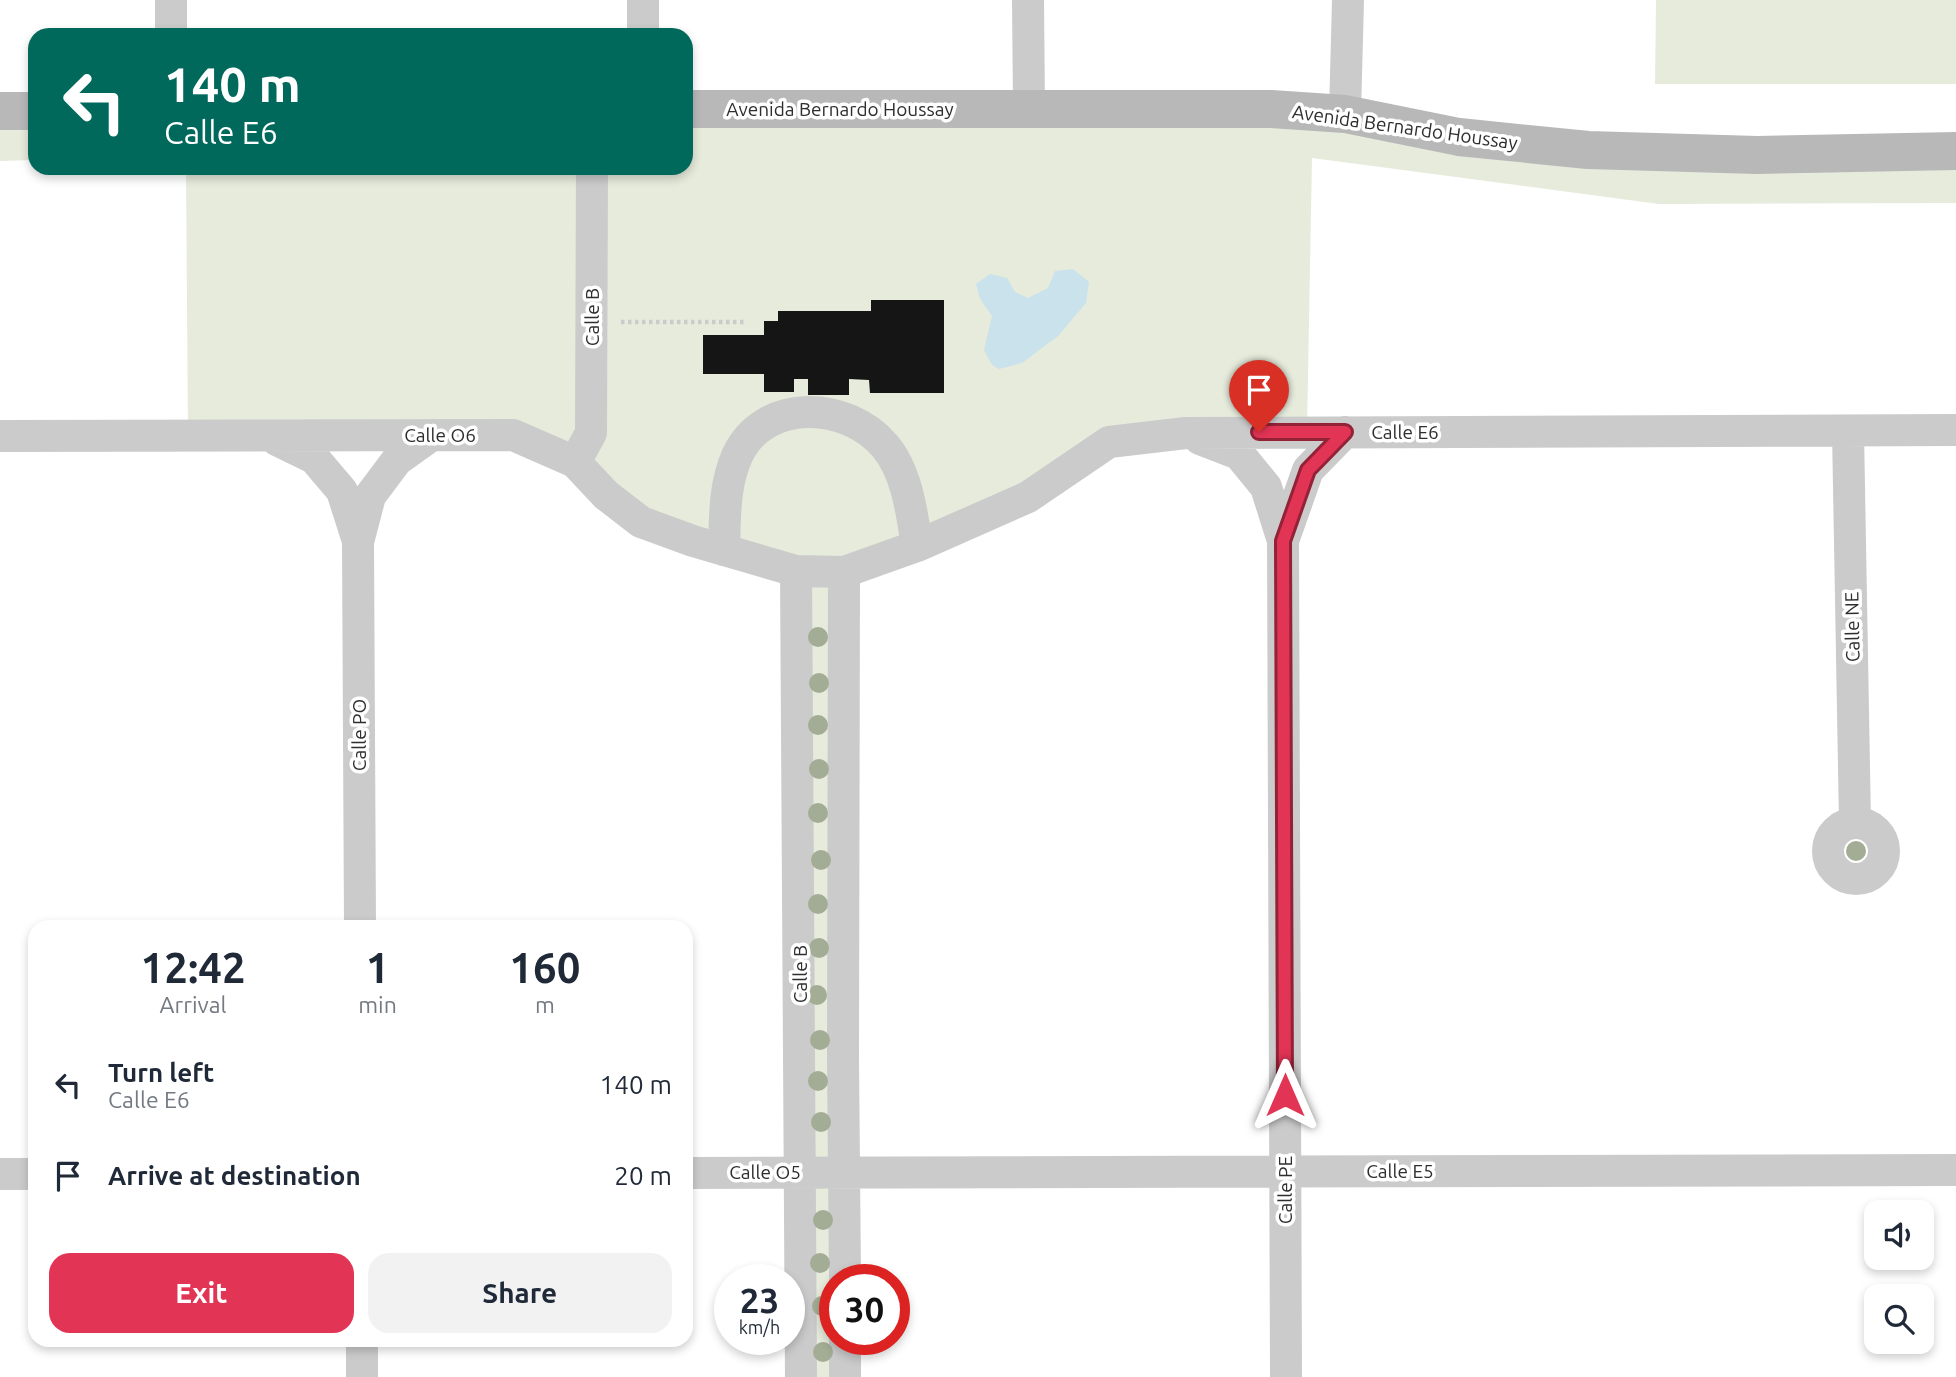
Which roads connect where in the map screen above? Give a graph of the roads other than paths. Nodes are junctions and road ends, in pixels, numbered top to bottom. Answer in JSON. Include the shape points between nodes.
{"nodes":[{"id":1,"x":171,"y":0,"type":"edge"},
{"id":2,"x":643,"y":0,"type":"edge"},
{"id":3,"x":1028,"y":0,"type":"edge"},
{"id":4,"x":1348,"y":0,"type":"edge"},
{"id":5,"x":171,"y":28,"type":"edge"},
{"id":6,"x":643,"y":28,"type":"edge"},
{"id":7,"x":1029,"y":108,"type":"junction"},
{"id":8,"x":693,"y":109,"type":"edge"},
{"id":9,"x":0,"y":111,"type":"edge"},
{"id":10,"x":28,"y":111,"type":"edge"},
{"id":11,"x":1345,"y":114,"type":"junction"},
{"id":12,"x":1956,"y":151,"type":"edge"},
{"id":13,"x":592,"y":175,"type":"edge"},
{"id":14,"x":1849,"y":430,"type":"junction"},
{"id":15,"x":1956,"y":430,"type":"edge"},
{"id":16,"x":1345,"y":432,"type":"junction"},
{"id":17,"x":1186,"y":433,"type":"junction"},
{"id":18,"x":268,"y":435,"type":"junction"},
{"id":19,"x":432,"y":435,"type":"junction"},
{"id":20,"x":0,"y":436,"type":"edge"},
{"id":21,"x":575,"y":462,"type":"junction"},
{"id":22,"x":1283,"y":541,"type":"junction"},
{"id":23,"x":358,"y":542,"type":"junction"},
{"id":24,"x":917,"y":546,"type":"junction"},
{"id":25,"x":724,"y":550,"type":"junction"},
{"id":26,"x":796,"y":571,"type":"junction"},
{"id":27,"x":844,"y":572,"type":"junction"},
{"id":28,"x":1855,"y":823,"type":"dead end"},
{"id":29,"x":360,"y":920,"type":"edge"},
{"id":30,"x":1956,"y":1170,"type":"edge"},
{"id":31,"x":1285,"y":1171,"type":"junction"},
{"id":32,"x":693,"y":1172,"type":"edge"},
{"id":33,"x":802,"y":1172,"type":"junction"},
{"id":34,"x":844,"y":1172,"type":"junction"},
{"id":35,"x":0,"y":1174,"type":"edge"},
{"id":36,"x":28,"y":1174,"type":"edge"},
{"id":37,"x":845,"y":1264,"type":"edge"},
{"id":38,"x":362,"y":1347,"type":"edge"},
{"id":39,"x":845,"y":1355,"type":"edge"},
{"id":40,"x":362,"y":1377,"type":"edge"},
{"id":41,"x":802,"y":1377,"type":"edge"},
{"id":42,"x":845,"y":1377,"type":"edge"},
{"id":43,"x":1286,"y":1377,"type":"edge"}],
"edges":[{"from":1,"to":5,"type":"street"},
{"from":2,"to":6,"type":"street"},
{"from":3,"to":7,"type":"street"},
{"from":4,"to":11,"type":"street"},
{"from":7,"to":8,"type":"main road","name":"Avenida Bernardo Houssay"},
{"from":7,"to":11,"type":"main road","name":"Avenida Bernardo Houssay","via":[[1271,108]]},
{"from":9,"to":10,"type":"main road"},
{"from":11,"to":12,"type":"main road","name":"Avenida Bernardo Houssay","via":[[1459,137],[1588,150],[1757,155]]},
{"from":13,"to":21,"type":"street","name":"Calle B","via":[[592,433]]},
{"from":14,"to":15,"type":"street","name":"Calle E6"},
{"from":14,"to":16,"type":"street","name":"Calle E6"},
{"from":14,"to":28,"type":"street","name":"Calle NE"},
{"from":16,"to":17,"type":"street","name":"Calle E6"},
{"from":16,"to":22,"type":"street","name":"Calle PE","via":[[1308,470]]},
{"from":17,"to":22,"type":"street","name":"Calle PE","via":[[1239,454],[1266,487]]},
{"from":17,"to":24,"type":"street","name":"Calle E6","via":[[1109,442],[1028,497]]},
{"from":18,"to":19,"type":"street","name":"Calle O6"},
{"from":18,"to":20,"type":"street","name":"Calle O6"},
{"from":18,"to":23,"type":"street","name":"Calle PO","via":[[314,458],[342,491]]},
{"from":19,"to":21,"type":"street","name":"Calle O6","via":[[513,435]]},
{"from":19,"to":23,"type":"street","name":"Calle PO","via":[[397,460],[370,496]]},
{"from":21,"to":25,"type":"street","name":"Calle O6","via":[[606,495],[641,522]]},
{"from":22,"to":31,"type":"street","name":"Calle PE"},
{"from":23,"to":29,"type":"street","name":"Calle PO"},
{"from":24,"to":25,"type":"street","via":[[902,479],[886,447],[861,424],[802,411],[777,416],[753,432],[738,455],[728,484]]},
{"from":24,"to":27,"type":"street","name":"Calle E6"},
{"from":25,"to":26,"type":"street","name":"Calle O6"},
{"from":26,"to":27,"type":"street","name":"Calle O6"},
{"from":26,"to":33,"type":"street","name":"Calle B"},
{"from":27,"to":34,"type":"street"},
{"from":30,"to":31,"type":"street","name":"Calle E5"},
{"from":31,"to":34,"type":"street","name":"Calle E5"},
{"from":31,"to":43,"type":"street","name":"Calle PE"},
{"from":32,"to":33,"type":"street","name":"Calle O5"},
{"from":33,"to":34,"type":"street","name":"Calle O5"},
{"from":33,"to":41,"type":"street","name":"Calle B"},
{"from":34,"to":37,"type":"street"},
{"from":35,"to":36,"type":"street"},
{"from":38,"to":40,"type":"street"},
{"from":39,"to":42,"type":"street"}]}
